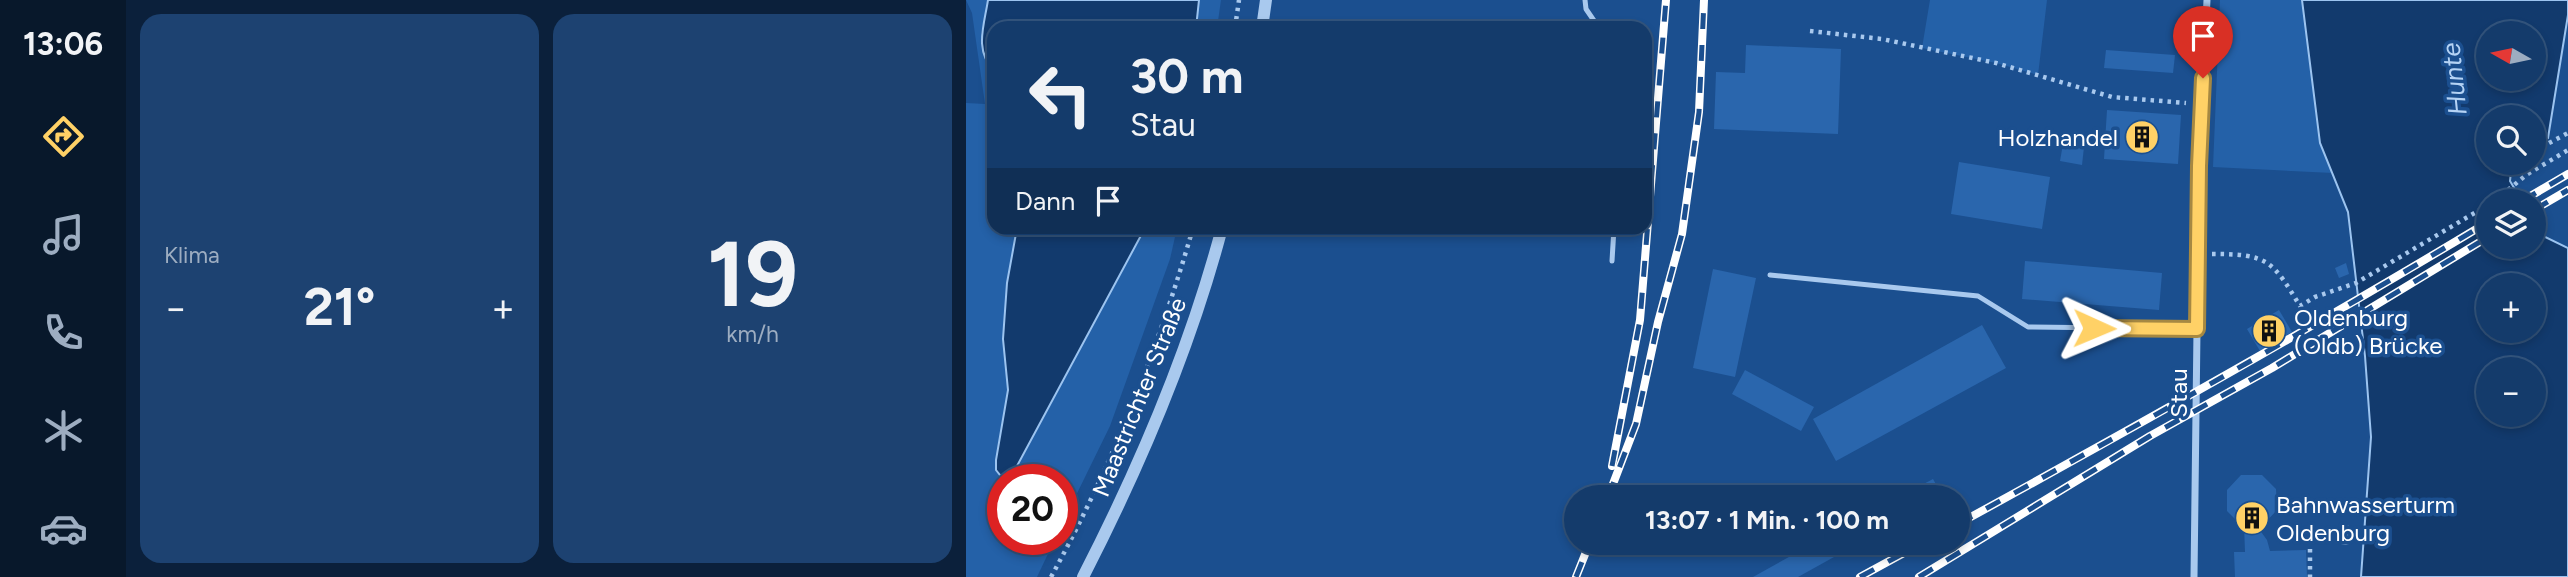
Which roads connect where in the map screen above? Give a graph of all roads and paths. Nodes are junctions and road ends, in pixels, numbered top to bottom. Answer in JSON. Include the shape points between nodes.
{"nodes":[{"id":1,"x":1239,"y":0,"type":"edge"},
{"id":2,"x":1266,"y":0,"type":"edge"},
{"id":3,"x":1585,"y":0,"type":"edge"},
{"id":4,"x":2207,"y":0,"type":"edge"},
{"id":5,"x":1236,"y":21,"type":"edge"},
{"id":6,"x":1263,"y":21,"type":"edge"},
{"id":7,"x":1594,"y":21,"type":"edge"},
{"id":8,"x":1810,"y":31,"type":"dead end"},
{"id":9,"x":2202,"y":104,"type":"junction"},
{"id":10,"x":2568,"y":133,"type":"edge"},
{"id":11,"x":2546,"y":145,"type":"edge"},
{"id":12,"x":2568,"y":150,"type":"edge"},
{"id":13,"x":2546,"y":163,"type":"edge"},
{"id":14,"x":2525,"y":175,"type":"edge"},
{"id":15,"x":2509,"y":189,"type":"edge"},
{"id":16,"x":2476,"y":212,"type":"edge"},
{"id":17,"x":1191,"y":235,"type":"edge"},
{"id":18,"x":1220,"y":235,"type":"edge"},
{"id":19,"x":1614,"y":235,"type":"edge"},
{"id":20,"x":2198,"y":254,"type":"junction"},
{"id":21,"x":1612,"y":261,"type":"dead end"},
{"id":22,"x":1770,"y":275,"type":"dead end"},
{"id":23,"x":2197,"y":329,"type":"junction"},
{"id":24,"x":2310,"y":549,"type":"dead end"},
{"id":25,"x":1051,"y":577,"type":"edge"},
{"id":26,"x":1083,"y":577,"type":"edge"},
{"id":27,"x":2194,"y":577,"type":"edge"},
{"id":28,"x":2310,"y":577,"type":"edge"}],
"edges":[{"from":1,"to":5,"type":"path"},
{"from":2,"to":6,"type":"street"},
{"from":3,"to":7,"type":"lane"},
{"from":4,"to":9,"type":"street","name":"Stau"},
{"from":8,"to":9,"type":"path","via":[[1882,39],[1996,63],[2112,97]]},
{"from":9,"to":20,"type":"street","name":"Stau"},
{"from":10,"to":11,"type":"path"},
{"from":12,"to":13,"type":"path"},
{"from":14,"to":15,"type":"path"},
{"from":16,"to":20,"type":"path","via":[[2356,283],[2300,306],[2280,274],[2263,258]]},
{"from":17,"to":25,"type":"path","via":[[1128,416]]},
{"from":18,"to":26,"type":"street","name":"Maastrichter Straße","via":[[1169,388]]},
{"from":19,"to":21,"type":"lane"},
{"from":20,"to":23,"type":"street","name":"Stau"},
{"from":22,"to":23,"type":"lane","via":[[1978,296],[2028,327]]},
{"from":23,"to":27,"type":"street","name":"Stau"},
{"from":24,"to":28,"type":"path"}]}
